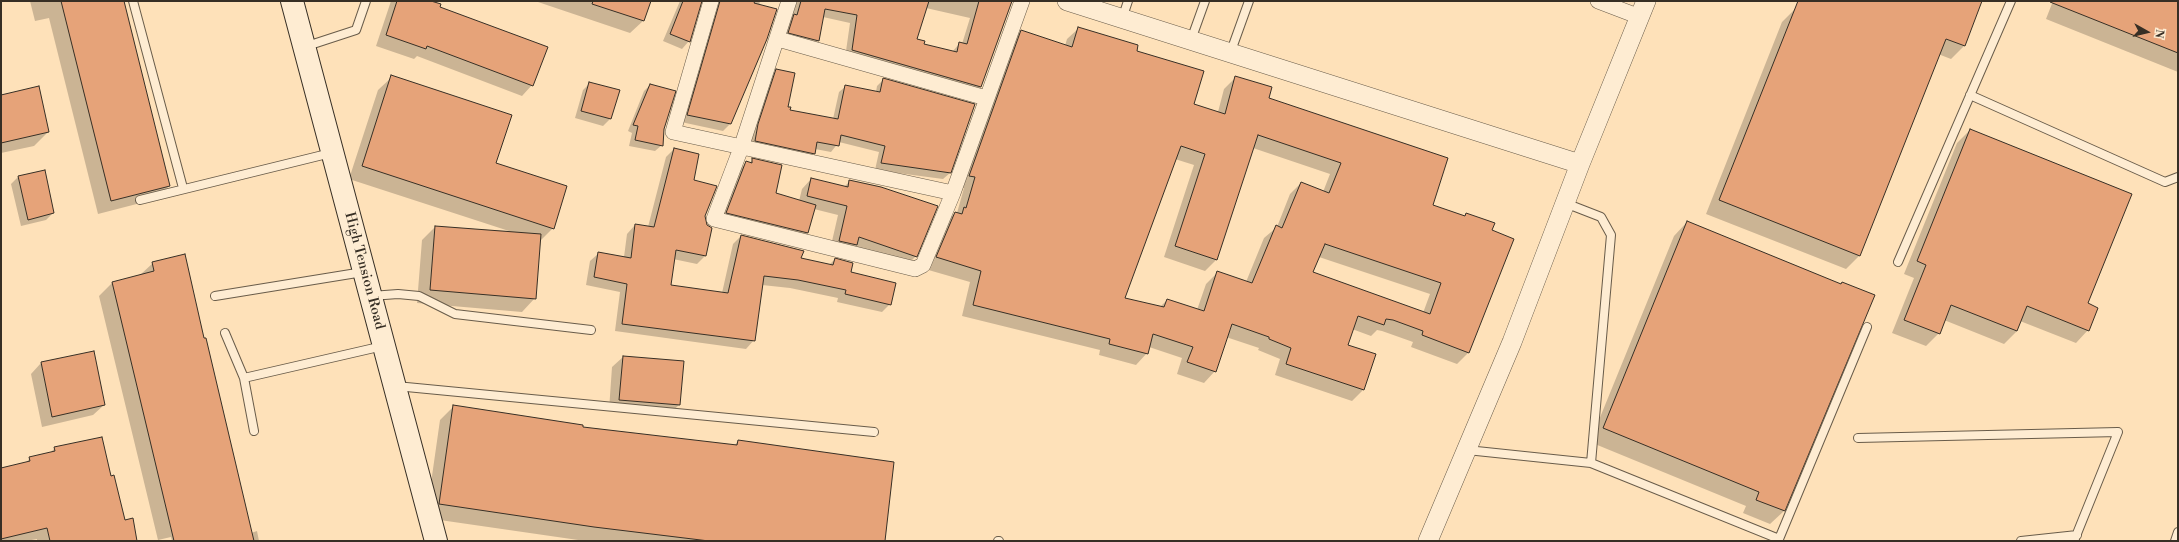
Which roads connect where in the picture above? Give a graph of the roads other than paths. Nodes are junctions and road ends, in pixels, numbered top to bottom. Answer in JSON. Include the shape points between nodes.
{"nodes":[{"id":1,"x":133,"y":1,"type":"edge"},
{"id":2,"x":292,"y":1,"type":"edge"},
{"id":3,"x":366,"y":1,"type":"edge"},
{"id":4,"x":712,"y":1,"type":"edge"},
{"id":5,"x":789,"y":1,"type":"edge"},
{"id":6,"x":1022,"y":1,"type":"edge"},
{"id":7,"x":1067,"y":1,"type":"edge"},
{"id":8,"x":1205,"y":1,"type":"edge"},
{"id":9,"x":1249,"y":1,"type":"edge"},
{"id":10,"x":1598,"y":1,"type":"edge"},
{"id":11,"x":2011,"y":1,"type":"edge"},
{"id":12,"x":1643,"y":9,"type":"edge"},
{"id":13,"x":1125,"y":10,"type":"edge"},
{"id":14,"x":778,"y":39,"type":"junction"},
{"id":15,"x":1191,"y":40,"type":"junction"},
{"id":16,"x":303,"y":47,"type":"junction"},
{"id":17,"x":1231,"y":52,"type":"junction"},
{"id":18,"x":1970,"y":95,"type":"junction"},
{"id":19,"x":986,"y":98,"type":"junction"},
{"id":20,"x":741,"y":148,"type":"junction"},
{"id":21,"x":331,"y":153,"type":"junction"},
{"id":22,"x":1580,"y":164,"type":"junction"},
{"id":23,"x":2178,"y":177,"type":"edge"},
{"id":24,"x":183,"y":188,"type":"junction"},
{"id":25,"x":953,"y":193,"type":"junction"},
{"id":26,"x":140,"y":200,"type":"dead end"},
{"id":27,"x":1565,"y":203,"type":"junction"},
{"id":28,"x":1898,"y":262,"type":"dead end"},
{"id":29,"x":364,"y":272,"type":"junction"},
{"id":30,"x":216,"y":296,"type":"dead end"},
{"id":31,"x":371,"y":296,"type":"junction"},
{"id":32,"x":1868,"y":327,"type":"dead end"},
{"id":33,"x":591,"y":330,"type":"dead end"},
{"id":34,"x":225,"y":333,"type":"dead end"},
{"id":35,"x":384,"y":345,"type":"junction"},
{"id":36,"x":244,"y":378,"type":"junction"},
{"id":37,"x":395,"y":386,"type":"junction"},
{"id":38,"x":254,"y":431,"type":"dead end"},
{"id":39,"x":874,"y":432,"type":"dead end"},
{"id":40,"x":1858,"y":438,"type":"dead end"},
{"id":41,"x":1467,"y":450,"type":"junction"},
{"id":42,"x":1590,"y":463,"type":"junction"},
{"id":43,"x":2178,"y":532,"type":"edge"},
{"id":44,"x":2076,"y":538,"type":"edge"},
{"id":45,"x":436,"y":541,"type":"edge"},
{"id":46,"x":1428,"y":541,"type":"edge"},
{"id":47,"x":2021,"y":541,"type":"edge"},
{"id":48,"x":2175,"y":541,"type":"edge"}],
"edges":[{"from":1,"to":24,"type":"lane"},
{"from":2,"to":16,"type":"main road","name":"High Tension Road"},
{"from":3,"to":16,"type":"lane","via":[[356,30]]},
{"from":4,"to":20,"type":"street","via":[[673,132]]},
{"from":5,"to":14,"type":"street"},
{"from":6,"to":19,"type":"street"},
{"from":7,"to":13,"type":"street"},
{"from":8,"to":15,"type":"lane"},
{"from":9,"to":17,"type":"lane"},
{"from":10,"to":12,"type":"street"},
{"from":11,"to":18,"type":"lane"},
{"from":12,"to":22,"type":"street"},
{"from":13,"to":15,"type":"street"},
{"from":14,"to":19,"type":"street"},
{"from":14,"to":20,"type":"street"},
{"from":15,"to":17,"type":"street"},
{"from":16,"to":21,"type":"main road","name":"High Tension Road"},
{"from":17,"to":22,"type":"street"},
{"from":18,"to":23,"type":"lane","via":[[2164,182]]},
{"from":18,"to":28,"type":"lane"},
{"from":19,"to":25,"type":"street"},
{"from":20,"to":25,"type":"street"},
{"from":20,"to":25,"type":"street","via":[[714,219],[911,269],[923,265]]},
{"from":21,"to":24,"type":"lane"},
{"from":21,"to":29,"type":"main road","name":"High Tension Road"},
{"from":22,"to":27,"type":"street"},
{"from":24,"to":26,"type":"lane"},
{"from":27,"to":41,"type":"street"},
{"from":27,"to":42,"type":"lane","via":[[1601,217],[1611,235]]},
{"from":29,"to":30,"type":"lane"},
{"from":29,"to":31,"type":"main road","name":"High Tension Road"},
{"from":31,"to":33,"type":"lane","via":[[419,296],[455,314]]},
{"from":31,"to":35,"type":"main road","name":"High Tension Road"},
{"from":32,"to":42,"type":"lane","via":[[1779,539]]},
{"from":34,"to":36,"type":"lane"},
{"from":35,"to":36,"type":"lane"},
{"from":35,"to":37,"type":"main road","name":"High Tension Road"},
{"from":36,"to":38,"type":"lane"},
{"from":37,"to":39,"type":"lane"},
{"from":37,"to":45,"type":"main road","name":"High Tension Road"},
{"from":40,"to":44,"type":"lane","via":[[2118,432]]},
{"from":41,"to":42,"type":"lane"},
{"from":41,"to":46,"type":"street"},
{"from":43,"to":48,"type":"lane"},
{"from":44,"to":47,"type":"lane"}]}
